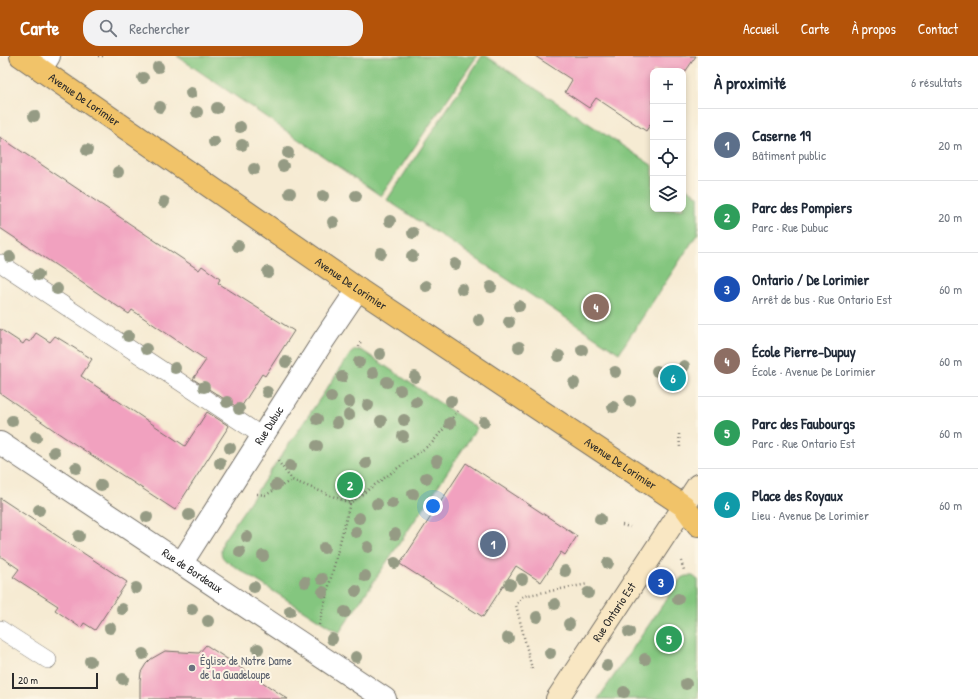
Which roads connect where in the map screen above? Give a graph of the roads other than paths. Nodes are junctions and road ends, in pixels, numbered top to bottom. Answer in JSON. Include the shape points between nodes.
{"nodes":[{"id":1,"x":21,"y":56,"type":"edge"},
{"id":2,"x":45,"y":62,"type":"edge"},
{"id":3,"x":0,"y":263,"type":"edge"},
{"id":4,"x":358,"y":289,"type":"junction"},
{"id":5,"x":262,"y":436,"type":"junction"},
{"id":6,"x":0,"y":444,"type":"edge"},
{"id":7,"x":698,"y":485,"type":"edge"},
{"id":8,"x":691,"y":506,"type":"edge"},
{"id":9,"x":698,"y":525,"type":"edge"},
{"id":10,"x":181,"y":564,"type":"junction"},
{"id":11,"x":0,"y":628,"type":"edge"},
{"id":12,"x":48,"y":660,"type":"dead end"},
{"id":13,"x":384,"y":699,"type":"edge"},
{"id":14,"x":557,"y":699,"type":"edge"}],
"edges":[{"from":1,"to":2,"type":"main road","name":"Avenue De Lorimier"},
{"from":2,"to":4,"type":"main road","name":"Avenue De Lorimier"},
{"from":3,"to":5,"type":"lane"},
{"from":4,"to":5,"type":"street","name":"Rue Dubuc"},
{"from":4,"to":8,"type":"main road","name":"Avenue De Lorimier"},
{"from":5,"to":10,"type":"street","name":"Rue Dubuc"},
{"from":6,"to":10,"type":"street","name":"Rue de Bordeaux"},
{"from":7,"to":8,"type":"main road","name":"Rue Ontario Est"},
{"from":8,"to":9,"type":"main road","name":"Avenue De Lorimier"},
{"from":8,"to":14,"type":"main road","name":"Rue Ontario Est","via":[[645,563]]},
{"from":10,"to":13,"type":"street","name":"Rue de Bordeaux"},
{"from":11,"to":12,"type":"lane"}]}
